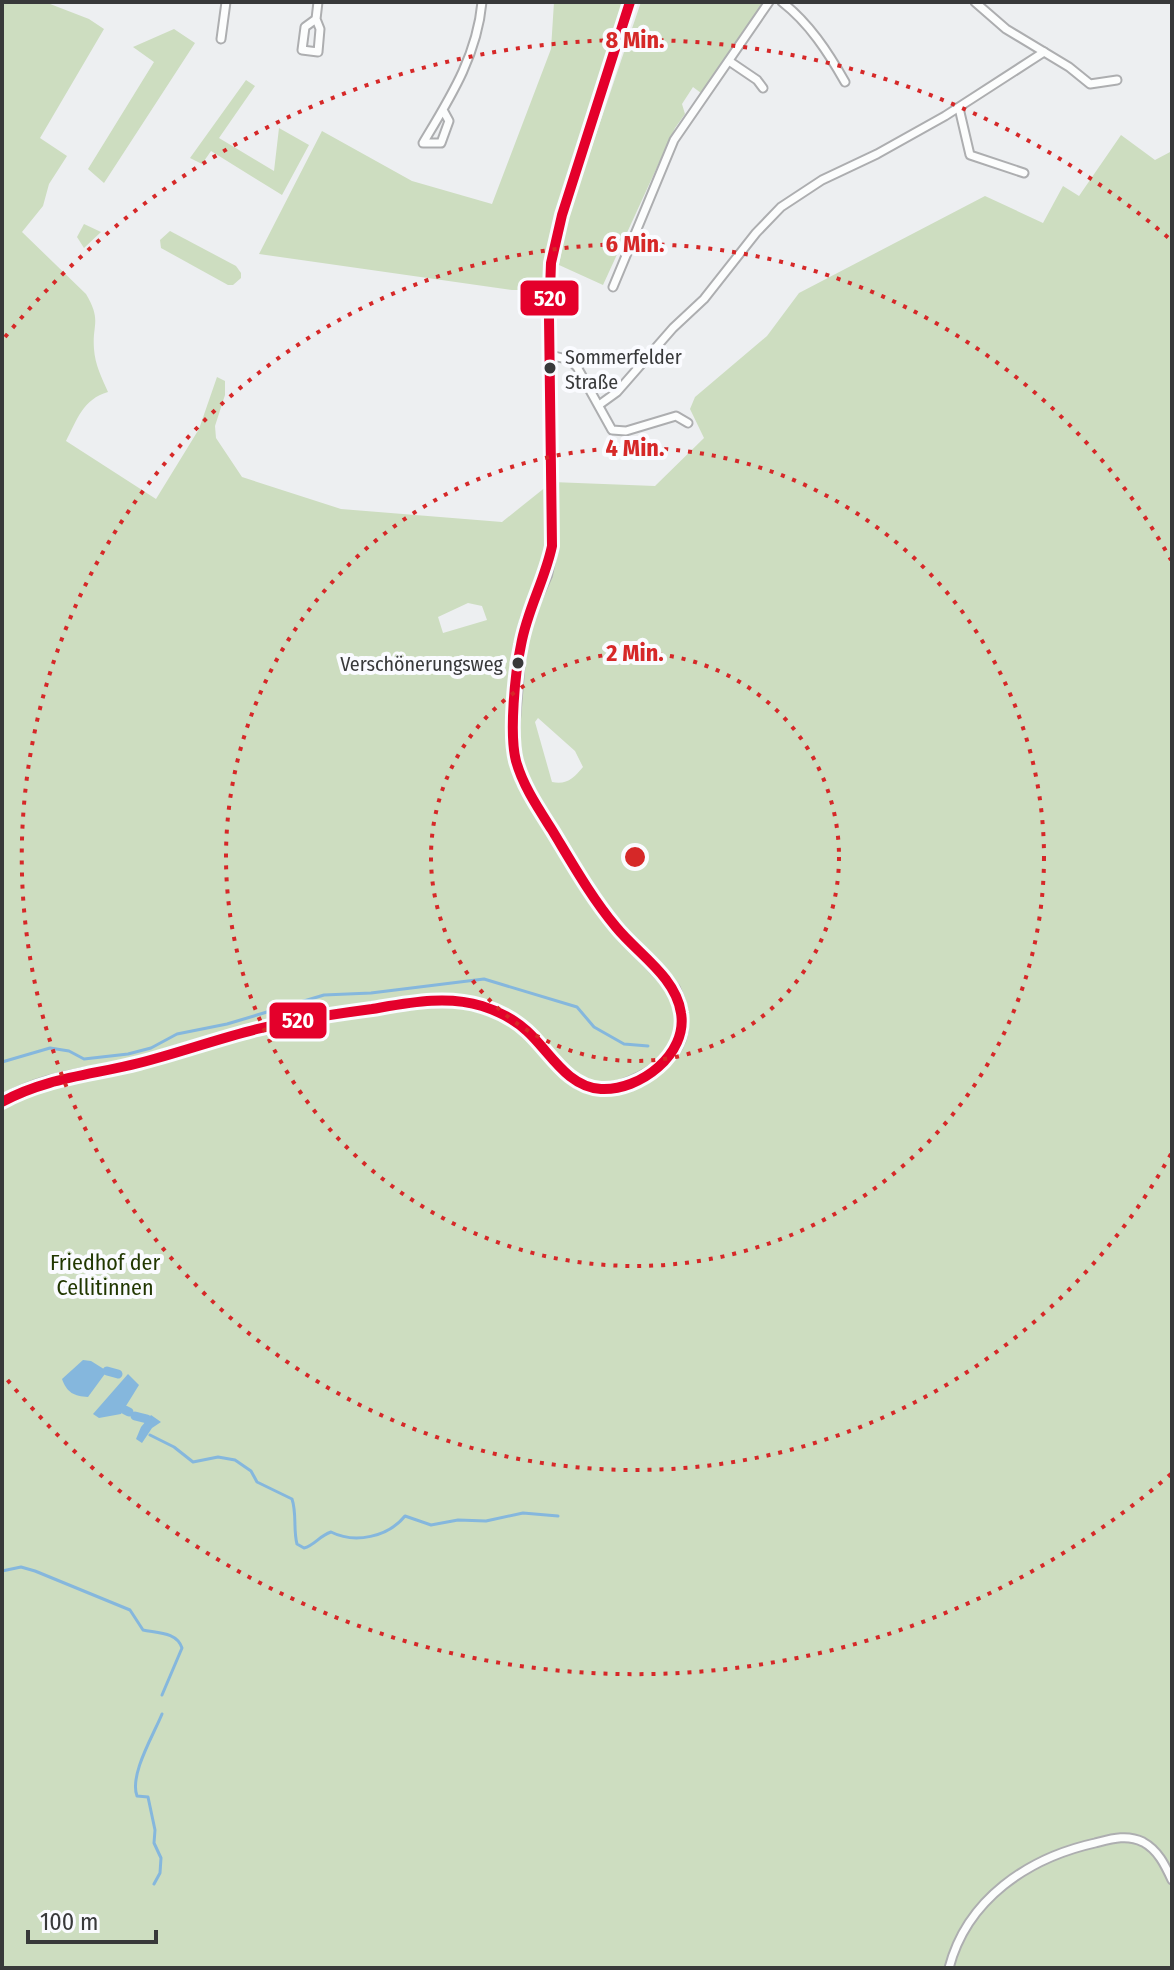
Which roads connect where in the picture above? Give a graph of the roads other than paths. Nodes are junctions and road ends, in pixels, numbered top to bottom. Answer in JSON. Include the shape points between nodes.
{"nodes":[{"id":1,"x":226,"y":2,"type":"edge"},
{"id":2,"x":318,"y":2,"type":"edge"},
{"id":3,"x":482,"y":2,"type":"edge"},
{"id":4,"x":630,"y":2,"type":"edge"},
{"id":5,"x":769,"y":2,"type":"edge"},
{"id":6,"x":782,"y":2,"type":"edge"},
{"id":7,"x":975,"y":2,"type":"edge"},
{"id":8,"x":316,"y":19,"type":"dead end"},
{"id":9,"x":221,"y":39,"type":"dead end"},
{"id":10,"x":1044,"y":52,"type":"junction"},
{"id":11,"x":729,"y":61,"type":"junction"},
{"id":12,"x":1117,"y":80,"type":"dead end"},
{"id":13,"x":845,"y":82,"type":"dead end"},
{"id":14,"x":763,"y":88,"type":"dead end"},
{"id":15,"x":959,"y":108,"type":"junction"},
{"id":16,"x":443,"y":110,"type":"junction"},
{"id":17,"x":1024,"y":173,"type":"dead end"},
{"id":18,"x":613,"y":287,"type":"dead end"},
{"id":19,"x":550,"y":355,"type":"junction"},
{"id":20,"x":599,"y":405,"type":"junction"},
{"id":21,"x":688,"y":423,"type":"dead end"},
{"id":22,"x":2,"y":1102,"type":"edge"},
{"id":23,"x":1172,"y":1880,"type":"edge"},
{"id":24,"x":949,"y":1968,"type":"edge"}],
"edges":[{"from":1,"to":9,"type":"street"},
{"from":2,"to":8,"type":"street"},
{"from":3,"to":16,"type":"street","via":[[473,50]]},
{"from":4,"to":19,"type":"main road","via":[[555,242],[549,284]]},
{"from":5,"to":11,"type":"street"},
{"from":6,"to":13,"type":"street","via":[[813,33]]},
{"from":7,"to":10,"type":"street"},
{"from":10,"to":12,"type":"street","via":[[1090,84]]},
{"from":10,"to":15,"type":"street"},
{"from":11,"to":14,"type":"street"},
{"from":11,"to":18,"type":"street","via":[[674,140]]},
{"from":15,"to":17,"type":"street","via":[[970,155]]},
{"from":15,"to":20,"type":"street","via":[[781,207],[704,299]]},
{"from":16,"to":16,"type":"street","via":[[436,121],[423,143],[441,143],[449,121]]},
{"from":19,"to":20,"type":"street","via":[[577,367]]},
{"from":19,"to":22,"type":"main road","via":[[550,561],[520,647],[515,758],[523,782],[584,884],[674,989],[683,1012],[682,1031],[666,1062],[622,1086],[585,1086],[567,1075],[518,1023],[475,1005],[437,1000],[260,1028],[131,1065],[43,1082]]},
{"from":20,"to":21,"type":"street","via":[[615,431],[676,416]]},
{"from":23,"to":24,"type":"street","via":[[1152,1849],[1135,1839],[1114,1839],[1049,1856],[992,1894],[965,1929]]}]}
